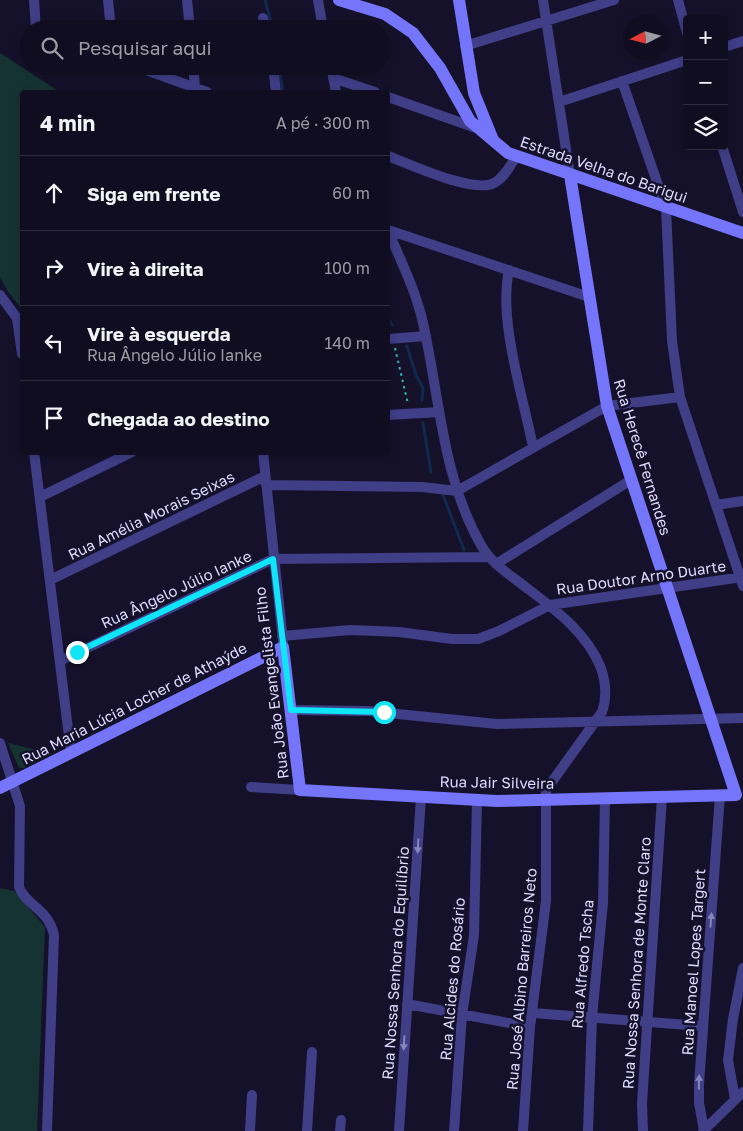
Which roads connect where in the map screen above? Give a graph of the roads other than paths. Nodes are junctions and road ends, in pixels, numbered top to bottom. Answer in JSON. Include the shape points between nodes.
{"nodes":[{"id":1,"x":34,"y":0,"type":"edge"},
{"id":2,"x":108,"y":0,"type":"edge"},
{"id":3,"x":187,"y":0,"type":"edge"},
{"id":4,"x":318,"y":0,"type":"edge"},
{"id":5,"x":458,"y":0,"type":"edge"},
{"id":6,"x":543,"y":0,"type":"edge"},
{"id":7,"x":614,"y":0,"type":"edge"},
{"id":8,"x":678,"y":0,"type":"edge"},
{"id":9,"x":347,"y":1,"type":"edge"},
{"id":10,"x":683,"y":18,"type":"edge"},
{"id":11,"x":35,"y":20,"type":"edge"},
{"id":12,"x":110,"y":20,"type":"edge"},
{"id":13,"x":189,"y":20,"type":"edge"},
{"id":14,"x":321,"y":20,"type":"edge"},
{"id":15,"x":546,"y":23,"type":"junction"},
{"id":16,"x":743,"y":41,"type":"edge"},
{"id":17,"x":466,"y":46,"type":"junction"},
{"id":18,"x":728,"y":47,"type":"edge"},
{"id":19,"x":683,"y":61,"type":"edge"},
{"id":20,"x":161,"y":75,"type":"edge"},
{"id":21,"x":194,"y":75,"type":"edge"},
{"id":22,"x":274,"y":75,"type":"edge"},
{"id":23,"x":332,"y":75,"type":"edge"},
{"id":24,"x":333,"y":78,"type":"junction"},
{"id":25,"x":622,"y":82,"type":"junction"},
{"id":26,"x":195,"y":87,"type":"junction"},
{"id":27,"x":202,"y":90,"type":"edge"},
{"id":28,"x":276,"y":90,"type":"edge"},
{"id":29,"x":336,"y":90,"type":"edge"},
{"id":30,"x":368,"y":90,"type":"edge"},
{"id":31,"x":390,"y":98,"type":"edge"},
{"id":32,"x":559,"y":102,"type":"junction"},
{"id":33,"x":476,"y":128,"type":"junction"},
{"id":34,"x":494,"y":144,"type":"junction"},
{"id":35,"x":723,"y":150,"type":"edge"},
{"id":36,"x":390,"y":157,"type":"edge"},
{"id":37,"x":516,"y":157,"type":"junction"},
{"id":38,"x":570,"y":175,"type":"junction"},
{"id":39,"x":666,"y":208,"type":"junction"},
{"id":40,"x":743,"y":212,"type":"edge"},
{"id":41,"x":390,"y":231,"type":"edge"},
{"id":42,"x":743,"y":234,"type":"edge"},
{"id":43,"x":390,"y":235,"type":"edge"},
{"id":44,"x":509,"y":270,"type":"junction"},
{"id":45,"x":0,"y":295,"type":"edge"},
{"id":46,"x":589,"y":298,"type":"junction"},
{"id":47,"x":3,"y":304,"type":"edge"},
{"id":48,"x":426,"y":336,"type":"junction"},
{"id":49,"x":390,"y":339,"type":"edge"},
{"id":50,"x":20,"y":340,"type":"edge"},
{"id":51,"x":680,"y":397,"type":"junction"},
{"id":52,"x":607,"y":406,"type":"junction"},
{"id":53,"x":439,"y":412,"type":"junction"},
{"id":54,"x":390,"y":415,"type":"edge"},
{"id":55,"x":533,"y":448,"type":"junction"},
{"id":56,"x":34,"y":455,"type":"edge"},
{"id":57,"x":126,"y":455,"type":"edge"},
{"id":58,"x":263,"y":455,"type":"edge"},
{"id":59,"x":265,"y":480,"type":"junction"},
{"id":60,"x":631,"y":480,"type":"junction"},
{"id":61,"x":457,"y":491,"type":"junction"},
{"id":62,"x":40,"y":497,"type":"junction"},
{"id":63,"x":743,"y":501,"type":"edge"},
{"id":64,"x":716,"y":505,"type":"junction"},
{"id":65,"x":273,"y":559,"type":"junction"},
{"id":66,"x":492,"y":561,"type":"junction"},
{"id":67,"x":50,"y":580,"type":"junction"},
{"id":68,"x":742,"y":580,"type":"edge"},
{"id":69,"x":667,"y":588,"type":"junction"},
{"id":70,"x":550,"y":605,"type":"junction"},
{"id":71,"x":283,"y":642,"type":"junction"},
{"id":72,"x":60,"y":660,"type":"junction"},
{"id":73,"x":291,"y":710,"type":"junction"},
{"id":74,"x":743,"y":718,"type":"edge"},
{"id":75,"x":710,"y":719,"type":"junction"},
{"id":76,"x":597,"y":720,"type":"junction"},
{"id":77,"x":0,"y":743,"type":"edge"},
{"id":78,"x":71,"y":753,"type":"junction"},
{"id":79,"x":14,"y":781,"type":"junction"},
{"id":80,"x":251,"y":787,"type":"dead end"},
{"id":81,"x":0,"y":788,"type":"edge"},
{"id":82,"x":300,"y":790,"type":"junction"},
{"id":83,"x":739,"y":795,"type":"edge"},
{"id":84,"x":720,"y":796,"type":"junction"},
{"id":85,"x":421,"y":797,"type":"junction"},
{"id":86,"x":662,"y":797,"type":"junction"},
{"id":87,"x":605,"y":798,"type":"junction"},
{"id":88,"x":477,"y":800,"type":"junction"},
{"id":89,"x":547,"y":800,"type":"junction"},
{"id":90,"x":743,"y":968,"type":"edge"},
{"id":91,"x":407,"y":1004,"type":"junction"},
{"id":92,"x":532,"y":1012,"type":"junction"},
{"id":93,"x":462,"y":1015,"type":"junction"},
{"id":94,"x":592,"y":1017,"type":"junction"},
{"id":95,"x":649,"y":1023,"type":"junction"},
{"id":96,"x":701,"y":1026,"type":"junction"},
{"id":97,"x":530,"y":1027,"type":"junction"},
{"id":98,"x":312,"y":1052,"type":"dead end"},
{"id":99,"x":252,"y":1095,"type":"dead end"},
{"id":100,"x":739,"y":1095,"type":"edge"},
{"id":101,"x":704,"y":1130,"type":"edge"},
{"id":102,"x":47,"y":1131,"type":"edge"},
{"id":103,"x":250,"y":1131,"type":"edge"},
{"id":104,"x":307,"y":1131,"type":"edge"},
{"id":105,"x":399,"y":1131,"type":"edge"},
{"id":106,"x":454,"y":1131,"type":"edge"},
{"id":107,"x":524,"y":1131,"type":"edge"},
{"id":108,"x":588,"y":1131,"type":"edge"},
{"id":109,"x":644,"y":1131,"type":"edge"}],
"edges":[{"from":1,"to":11,"type":"street"},
{"from":2,"to":12,"type":"street"},
{"from":3,"to":13,"type":"street"},
{"from":4,"to":14,"type":"street"},
{"from":5,"to":17,"type":"street"},
{"from":6,"to":15,"type":"street","name":"Rua Herecê Fernandes"},
{"from":7,"to":15,"type":"street"},
{"from":8,"to":10,"type":"street"},
{"from":9,"to":33,"type":"street","name":"Estrada Velha do Barigui","via":[[385,14],[413,33],[434,60]]},
{"from":15,"to":17,"type":"street"},
{"from":15,"to":32,"type":"street","name":"Rua Herecê Fernandes"},
{"from":16,"to":18,"type":"street"},
{"from":17,"to":34,"type":"street","via":[[478,106]]},
{"from":19,"to":25,"type":"street"},
{"from":20,"to":26,"type":"street"},
{"from":21,"to":26,"type":"street"},
{"from":22,"to":28,"type":"street"},
{"from":23,"to":24,"type":"street"},
{"from":24,"to":29,"type":"street"},
{"from":24,"to":30,"type":"street"},
{"from":25,"to":32,"type":"street"},
{"from":25,"to":39,"type":"street"},
{"from":26,"to":27,"type":"street"},
{"from":31,"to":33,"type":"street"},
{"from":32,"to":38,"type":"street","name":"Rua Herecê Fernandes"},
{"from":33,"to":34,"type":"street","name":"Estrada Velha do Barigui"},
{"from":34,"to":37,"type":"street","name":"Estrada Velha do Barigui"},
{"from":35,"to":40,"type":"street"},
{"from":36,"to":37,"type":"street","via":[[480,186],[496,182]]},
{"from":37,"to":38,"type":"street","name":"Estrada Velha do Barigui"},
{"from":38,"to":39,"type":"street","name":"Estrada Velha do Barigui"},
{"from":38,"to":46,"type":"street","name":"Rua Herecê Fernandes"},
{"from":39,"to":42,"type":"street","name":"Estrada Velha do Barigui"},
{"from":39,"to":51,"type":"street","via":[[672,332]]},
{"from":41,"to":44,"type":"street"},
{"from":43,"to":48,"type":"street","via":[[416,298]]},
{"from":44,"to":46,"type":"street"},
{"from":44,"to":55,"type":"street","via":[[505,292],[506,316]]},
{"from":45,"to":47,"type":"street"},
{"from":46,"to":52,"type":"street","name":"Rua Herecê Fernandes"},
{"from":47,"to":50,"type":"street","via":[[17,318]]},
{"from":48,"to":49,"type":"street"},
{"from":48,"to":53,"type":"street"},
{"from":51,"to":52,"type":"street"},
{"from":51,"to":64,"type":"street"},
{"from":52,"to":55,"type":"street"},
{"from":52,"to":60,"type":"street","name":"Rua Herecê Fernandes"},
{"from":53,"to":54,"type":"street"},
{"from":53,"to":61,"type":"street"},
{"from":55,"to":61,"type":"street"},
{"from":56,"to":62,"type":"street"},
{"from":57,"to":62,"type":"street"},
{"from":58,"to":59,"type":"street","name":"Rua João Evangelista Filho"},
{"from":59,"to":61,"type":"street","name":"Rua Amélia Morais Seixas"},
{"from":59,"to":65,"type":"street","name":"Rua João Evangelista Filho"},
{"from":59,"to":67,"type":"street","name":"Rua Amélia Morais Seixas"},
{"from":60,"to":66,"type":"street"},
{"from":60,"to":69,"type":"street","name":"Rua Herecê Fernandes"},
{"from":61,"to":66,"type":"street","via":[[473,529]]},
{"from":62,"to":67,"type":"street"},
{"from":63,"to":64,"type":"street"},
{"from":64,"to":68,"type":"street"},
{"from":65,"to":66,"type":"street","name":"Rua Ângelo Júlio Ianke"},
{"from":65,"to":71,"type":"street","name":"Rua João Evangelista Filho"},
{"from":65,"to":72,"type":"street","name":"Rua Ângelo Júlio Ianke"},
{"from":66,"to":70,"type":"street","name":"Rua José Albino Barreiros Neto"},
{"from":67,"to":72,"type":"street"},
{"from":68,"to":69,"type":"street","name":"Rua Doutor Arno Duarte"},
{"from":69,"to":70,"type":"street","name":"Rua Doutor Arno Duarte"},
{"from":69,"to":75,"type":"street","name":"Rua Herecê Fernandes"},
{"from":70,"to":71,"type":"street","name":"Rua Doutor Arno Duarte","via":[[478,639],[350,630]]},
{"from":70,"to":76,"type":"street","name":"Rua José Albino Barreiros Neto","via":[[579,634],[598,662],[605,683],[605,698]]},
{"from":71,"to":73,"type":"street","name":"Rua João Evangelista Filho"},
{"from":71,"to":78,"type":"street","name":"Rua Maria Lúcia Locher de Athaýde"},
{"from":72,"to":78,"type":"street"},
{"from":73,"to":76,"type":"street","via":[[368,711],[497,724]]},
{"from":73,"to":82,"type":"street","name":"Rua João Evangelista Filho"},
{"from":74,"to":75,"type":"street"},
{"from":75,"to":76,"type":"street"},
{"from":75,"to":83,"type":"street","name":"Rua Herecê Fernandes"},
{"from":76,"to":89,"type":"street","name":"Rua José Albino Barreiros Neto","via":[[548,786]]},
{"from":77,"to":79,"type":"street"},
{"from":78,"to":79,"type":"street","name":"Rua Maria Lúcia Locher de Athaýde"},
{"from":79,"to":81,"type":"street","name":"Rua Maria Lúcia Locher de Athaýde"},
{"from":79,"to":102,"type":"street","via":[[21,812],[19,887],[48,917],[54,935]]},
{"from":80,"to":82,"type":"street","name":"Rua Jair Silveira"},
{"from":82,"to":85,"type":"street","name":"Rua Jair Silveira"},
{"from":83,"to":84,"type":"street","name":"Rua Jair Silveira"},
{"from":84,"to":86,"type":"street","name":"Rua Jair Silveira"},
{"from":96,"to":84,"type":"street","name":"Rua Manoel Lopes Targert","one_way":true},
{"from":85,"to":88,"type":"street","name":"Rua Jair Silveira"},
{"from":85,"to":91,"type":"street","name":"Rua Nossa Senhora do Equilíbrio","one_way":true},
{"from":86,"to":87,"type":"street","name":"Rua Jair Silveira"},
{"from":86,"to":95,"type":"street","name":"Rua Nossa Senhora de Monte Claro"},
{"from":87,"to":89,"type":"street","name":"Rua Jair Silveira"},
{"from":87,"to":94,"type":"street","name":"Rua Alfredo Tscha","via":[[603,903]]},
{"from":88,"to":89,"type":"street","name":"Rua Jair Silveira"},
{"from":88,"to":93,"type":"street","name":"Rua Alcides do Rosário","via":[[474,935]]},
{"from":89,"to":92,"type":"street","name":"Rua José Albino Barreiros Neto","via":[[546,901]]},
{"from":90,"to":100,"type":"street","via":[[732,1019],[728,1060]]},
{"from":91,"to":93,"type":"street"},
{"from":91,"to":105,"type":"street","name":"Rua Nossa Senhora do Equilíbrio","one_way":true},
{"from":92,"to":94,"type":"street"},
{"from":92,"to":97,"type":"street","name":"Rua José Albino Barreiros Neto"},
{"from":93,"to":97,"type":"street"},
{"from":93,"to":106,"type":"street","name":"Rua Alcides do Rosário"},
{"from":94,"to":95,"type":"street"},
{"from":94,"to":108,"type":"street","name":"Rua Alfredo Tscha"},
{"from":95,"to":96,"type":"street"},
{"from":95,"to":109,"type":"street","name":"Rua Nossa Senhora de Monte Claro","via":[[642,1104]]},
{"from":101,"to":96,"type":"street","name":"Rua Manoel Lopes Targert","one_way":true,"via":[[699,1103]]},
{"from":97,"to":107,"type":"street","name":"Rua José Albino Barreiros Neto"},
{"from":98,"to":104,"type":"street"},
{"from":99,"to":103,"type":"street"},
{"from":100,"to":101,"type":"street"}]}
